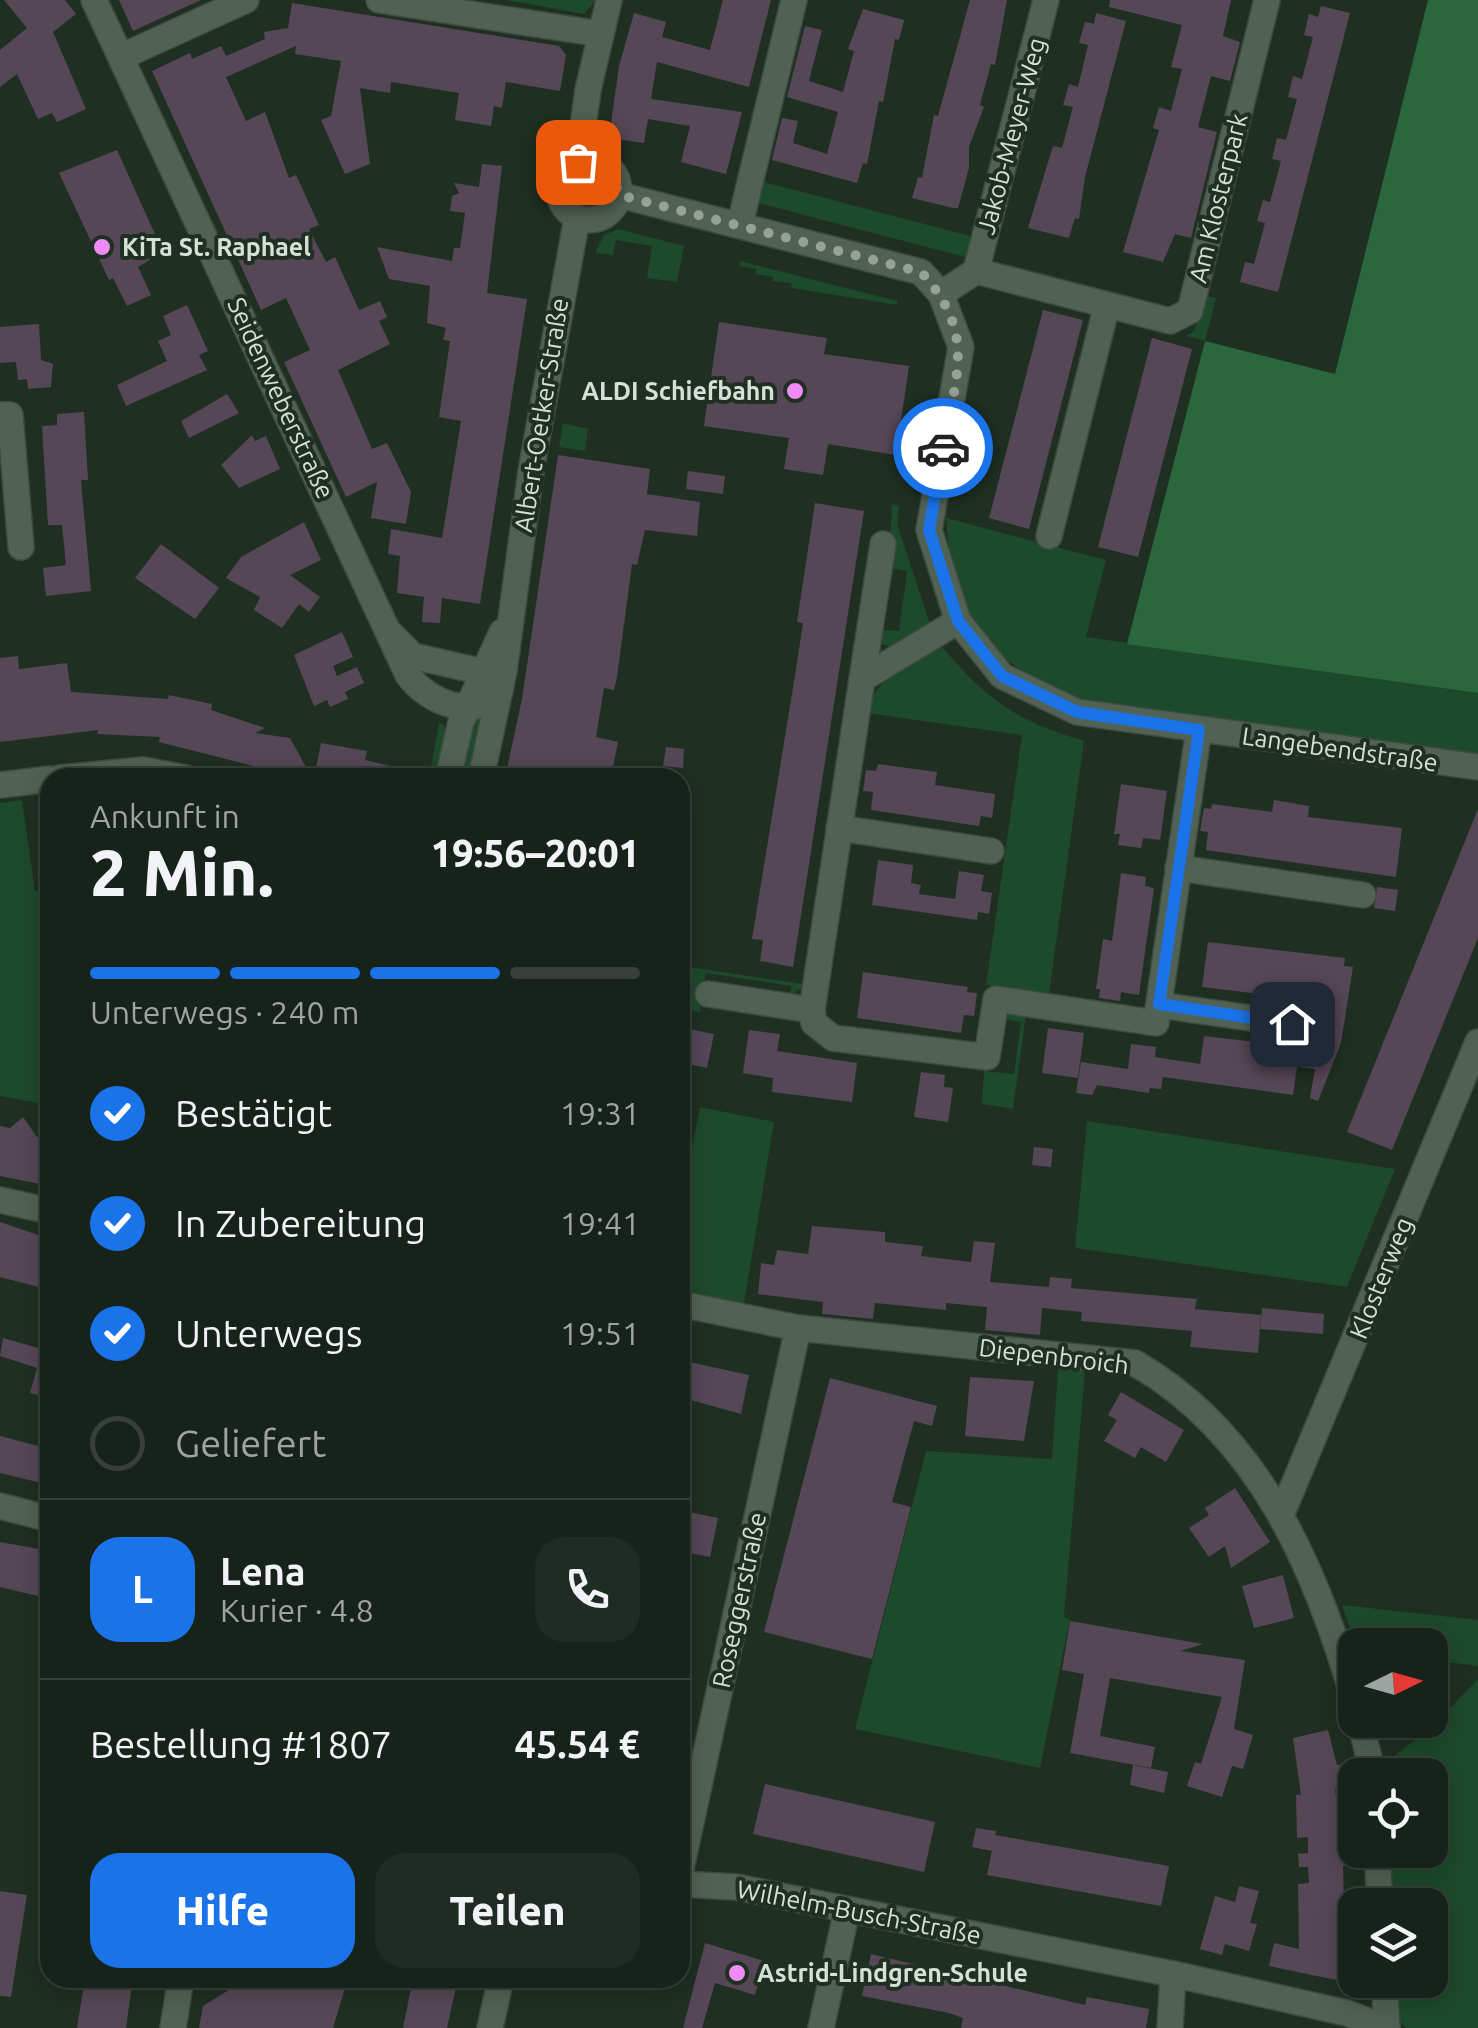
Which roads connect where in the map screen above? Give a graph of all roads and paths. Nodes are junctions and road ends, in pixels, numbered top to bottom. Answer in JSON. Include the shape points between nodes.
{"nodes":[{"id":1,"x":94,"y":0,"type":"edge"},
{"id":2,"x":246,"y":0,"type":"edge"},
{"id":3,"x":379,"y":0,"type":"edge"},
{"id":4,"x":610,"y":0,"type":"edge"},
{"id":5,"x":794,"y":0,"type":"edge"},
{"id":6,"x":1046,"y":0,"type":"edge"},
{"id":7,"x":1267,"y":0,"type":"edge"},
{"id":8,"x":600,"y":34,"type":"junction"},
{"id":9,"x":123,"y":56,"type":"junction"},
{"id":10,"x":578,"y":162,"type":"junction"},
{"id":11,"x":619,"y":195,"type":"junction"},
{"id":12,"x":577,"y":218,"type":"junction"},
{"id":13,"x":740,"y":224,"type":"junction"},
{"id":14,"x":976,"y":271,"type":"junction"},
{"id":15,"x":941,"y":294,"type":"junction"},
{"id":16,"x":1107,"y":305,"type":"junction"},
{"id":17,"x":0,"y":415,"type":"edge"},
{"id":18,"x":1049,"y":536,"type":"dead end"},
{"id":19,"x":882,"y":544,"type":"dead end"},
{"id":20,"x":21,"y":548,"type":"dead end"},
{"id":21,"x":958,"y":621,"type":"junction"},
{"id":22,"x":388,"y":632,"type":"junction"},
{"id":23,"x":862,"y":679,"type":"junction"},
{"id":24,"x":492,"y":682,"type":"junction"},
{"id":25,"x":466,"y":707,"type":"junction"},
{"id":26,"x":1199,"y":730,"type":"junction"},
{"id":27,"x":451,"y":768,"type":"edge"},
{"id":28,"x":482,"y":768,"type":"edge"},
{"id":29,"x":1478,"y":768,"type":"edge"},
{"id":30,"x":40,"y":780,"type":"edge"},
{"id":31,"x":0,"y":785,"type":"edge"},
{"id":32,"x":839,"y":828,"type":"junction"},
{"id":33,"x":991,"y":851,"type":"dead end"},
{"id":34,"x":1178,"y":868,"type":"junction"},
{"id":35,"x":1363,"y":896,"type":"dead end"},
{"id":36,"x":708,"y":994,"type":"dead end"},
{"id":37,"x":1159,"y":1004,"type":"junction"},
{"id":38,"x":812,"y":1010,"type":"junction"},
{"id":39,"x":1292,"y":1024,"type":"dead end"},
{"id":40,"x":1478,"y":1042,"type":"edge"},
{"id":41,"x":0,"y":1200,"type":"edge"},
{"id":42,"x":40,"y":1209,"type":"edge"},
{"id":43,"x":690,"y":1306,"type":"edge"},
{"id":44,"x":798,"y":1328,"type":"junction"},
{"id":45,"x":0,"y":1506,"type":"edge"},
{"id":46,"x":1282,"y":1513,"type":"junction"},
{"id":47,"x":40,"y":1516,"type":"edge"},
{"id":48,"x":1338,"y":1644,"type":"edge"},
{"id":49,"x":690,"y":1827,"type":"edge"},
{"id":50,"x":690,"y":1885,"type":"edge"},
{"id":51,"x":847,"y":1910,"type":"junction"},
{"id":52,"x":1173,"y":1974,"type":"junction"},
{"id":53,"x":179,"y":1988,"type":"edge"},
{"id":54,"x":499,"y":1988,"type":"edge"},
{"id":55,"x":1385,"y":1998,"type":"edge"},
{"id":56,"x":173,"y":2028,"type":"edge"},
{"id":57,"x":490,"y":2028,"type":"edge"},
{"id":58,"x":821,"y":2028,"type":"edge"},
{"id":59,"x":1170,"y":2028,"type":"edge"},
{"id":60,"x":1387,"y":2028,"type":"edge"}],
"edges":[{"from":1,"to":9,"type":"street","name":"Seidenweberstraße"},
{"from":2,"to":9,"type":"street"},
{"from":3,"to":8,"type":"street"},
{"from":4,"to":8,"type":"street","name":"Albert-Oetker-Straße"},
{"from":5,"to":13,"type":"street"},
{"from":6,"to":14,"type":"street","name":"Jakob-Meyer-Weg"},
{"from":7,"to":16,"type":"street","name":"Am Klosterpark","via":[[1190,311],[1170,321]]},
{"from":8,"to":10,"type":"street","name":"Albert-Oetker-Straße"},
{"from":9,"to":22,"type":"street","name":"Seidenweberstraße"},
{"from":10,"to":11,"type":"street","via":[[596,161],[611,170]]},
{"from":10,"to":12,"type":"street","name":"Albert-Oetker-Straße","via":[[564,173],[559,190]]},
{"from":11,"to":12,"type":"street","via":[[604,217]]},
{"from":11,"to":13,"type":"street"},
{"from":12,"to":24,"type":"street","name":"Albert-Oetker-Straße"},
{"from":13,"to":15,"type":"street","via":[[921,272]]},
{"from":14,"to":15,"type":"street"},
{"from":14,"to":16,"type":"street","name":"Am Klosterpark"},
{"from":15,"to":21,"type":"street","name":"Langebendstraße","via":[[961,348],[929,530]]},
{"from":16,"to":18,"type":"street"},
{"from":17,"to":20,"type":"street","via":[[10,415]]},
{"from":19,"to":23,"type":"street"},
{"from":21,"to":23,"type":"street"},
{"from":21,"to":26,"type":"street","name":"Langebendstraße","via":[[1002,676],[1077,712]]},
{"from":22,"to":24,"type":"street","via":[[413,656]]},
{"from":22,"to":25,"type":"street","name":"Seidenweberstraße","via":[[416,686]]},
{"from":23,"to":32,"type":"street"},
{"from":24,"to":25,"type":"street","via":[[486,704]]},
{"from":24,"to":28,"type":"street","name":"Albert-Oetker-Straße"},
{"from":25,"to":27,"type":"street"},
{"from":26,"to":29,"type":"street","name":"Langebendstraße"},
{"from":26,"to":34,"type":"street"},
{"from":30,"to":31,"type":"street"},
{"from":32,"to":33,"type":"street"},
{"from":32,"to":38,"type":"street"},
{"from":34,"to":35,"type":"street"},
{"from":34,"to":37,"type":"street"},
{"from":36,"to":38,"type":"street"},
{"from":37,"to":38,"type":"street","via":[[1156,1023],[996,999],[987,1057],[833,1038],[814,1023]]},
{"from":37,"to":39,"type":"street"},
{"from":40,"to":46,"type":"street","name":"Klosterweg"},
{"from":41,"to":42,"type":"street"},
{"from":43,"to":44,"type":"street","name":"Diepenbroich"},
{"from":44,"to":46,"type":"street","name":"Diepenbroich","via":[[1135,1363],[1178,1388]]},
{"from":44,"to":49,"type":"street","name":"Roseggerstraße"},
{"from":45,"to":47,"type":"street"},
{"from":46,"to":48,"type":"street","name":"Diepenbroich"},
{"from":50,"to":51,"type":"street","name":"Wilhelm-Busch-Straße"},
{"from":51,"to":52,"type":"street","name":"Wilhelm-Busch-Straße"},
{"from":51,"to":58,"type":"street"},
{"from":52,"to":59,"type":"street"},
{"from":52,"to":60,"type":"street","name":"Wilhelm-Busch-Straße"},
{"from":53,"to":56,"type":"street"},
{"from":54,"to":57,"type":"street"},
{"from":55,"to":60,"type":"street"}]}
